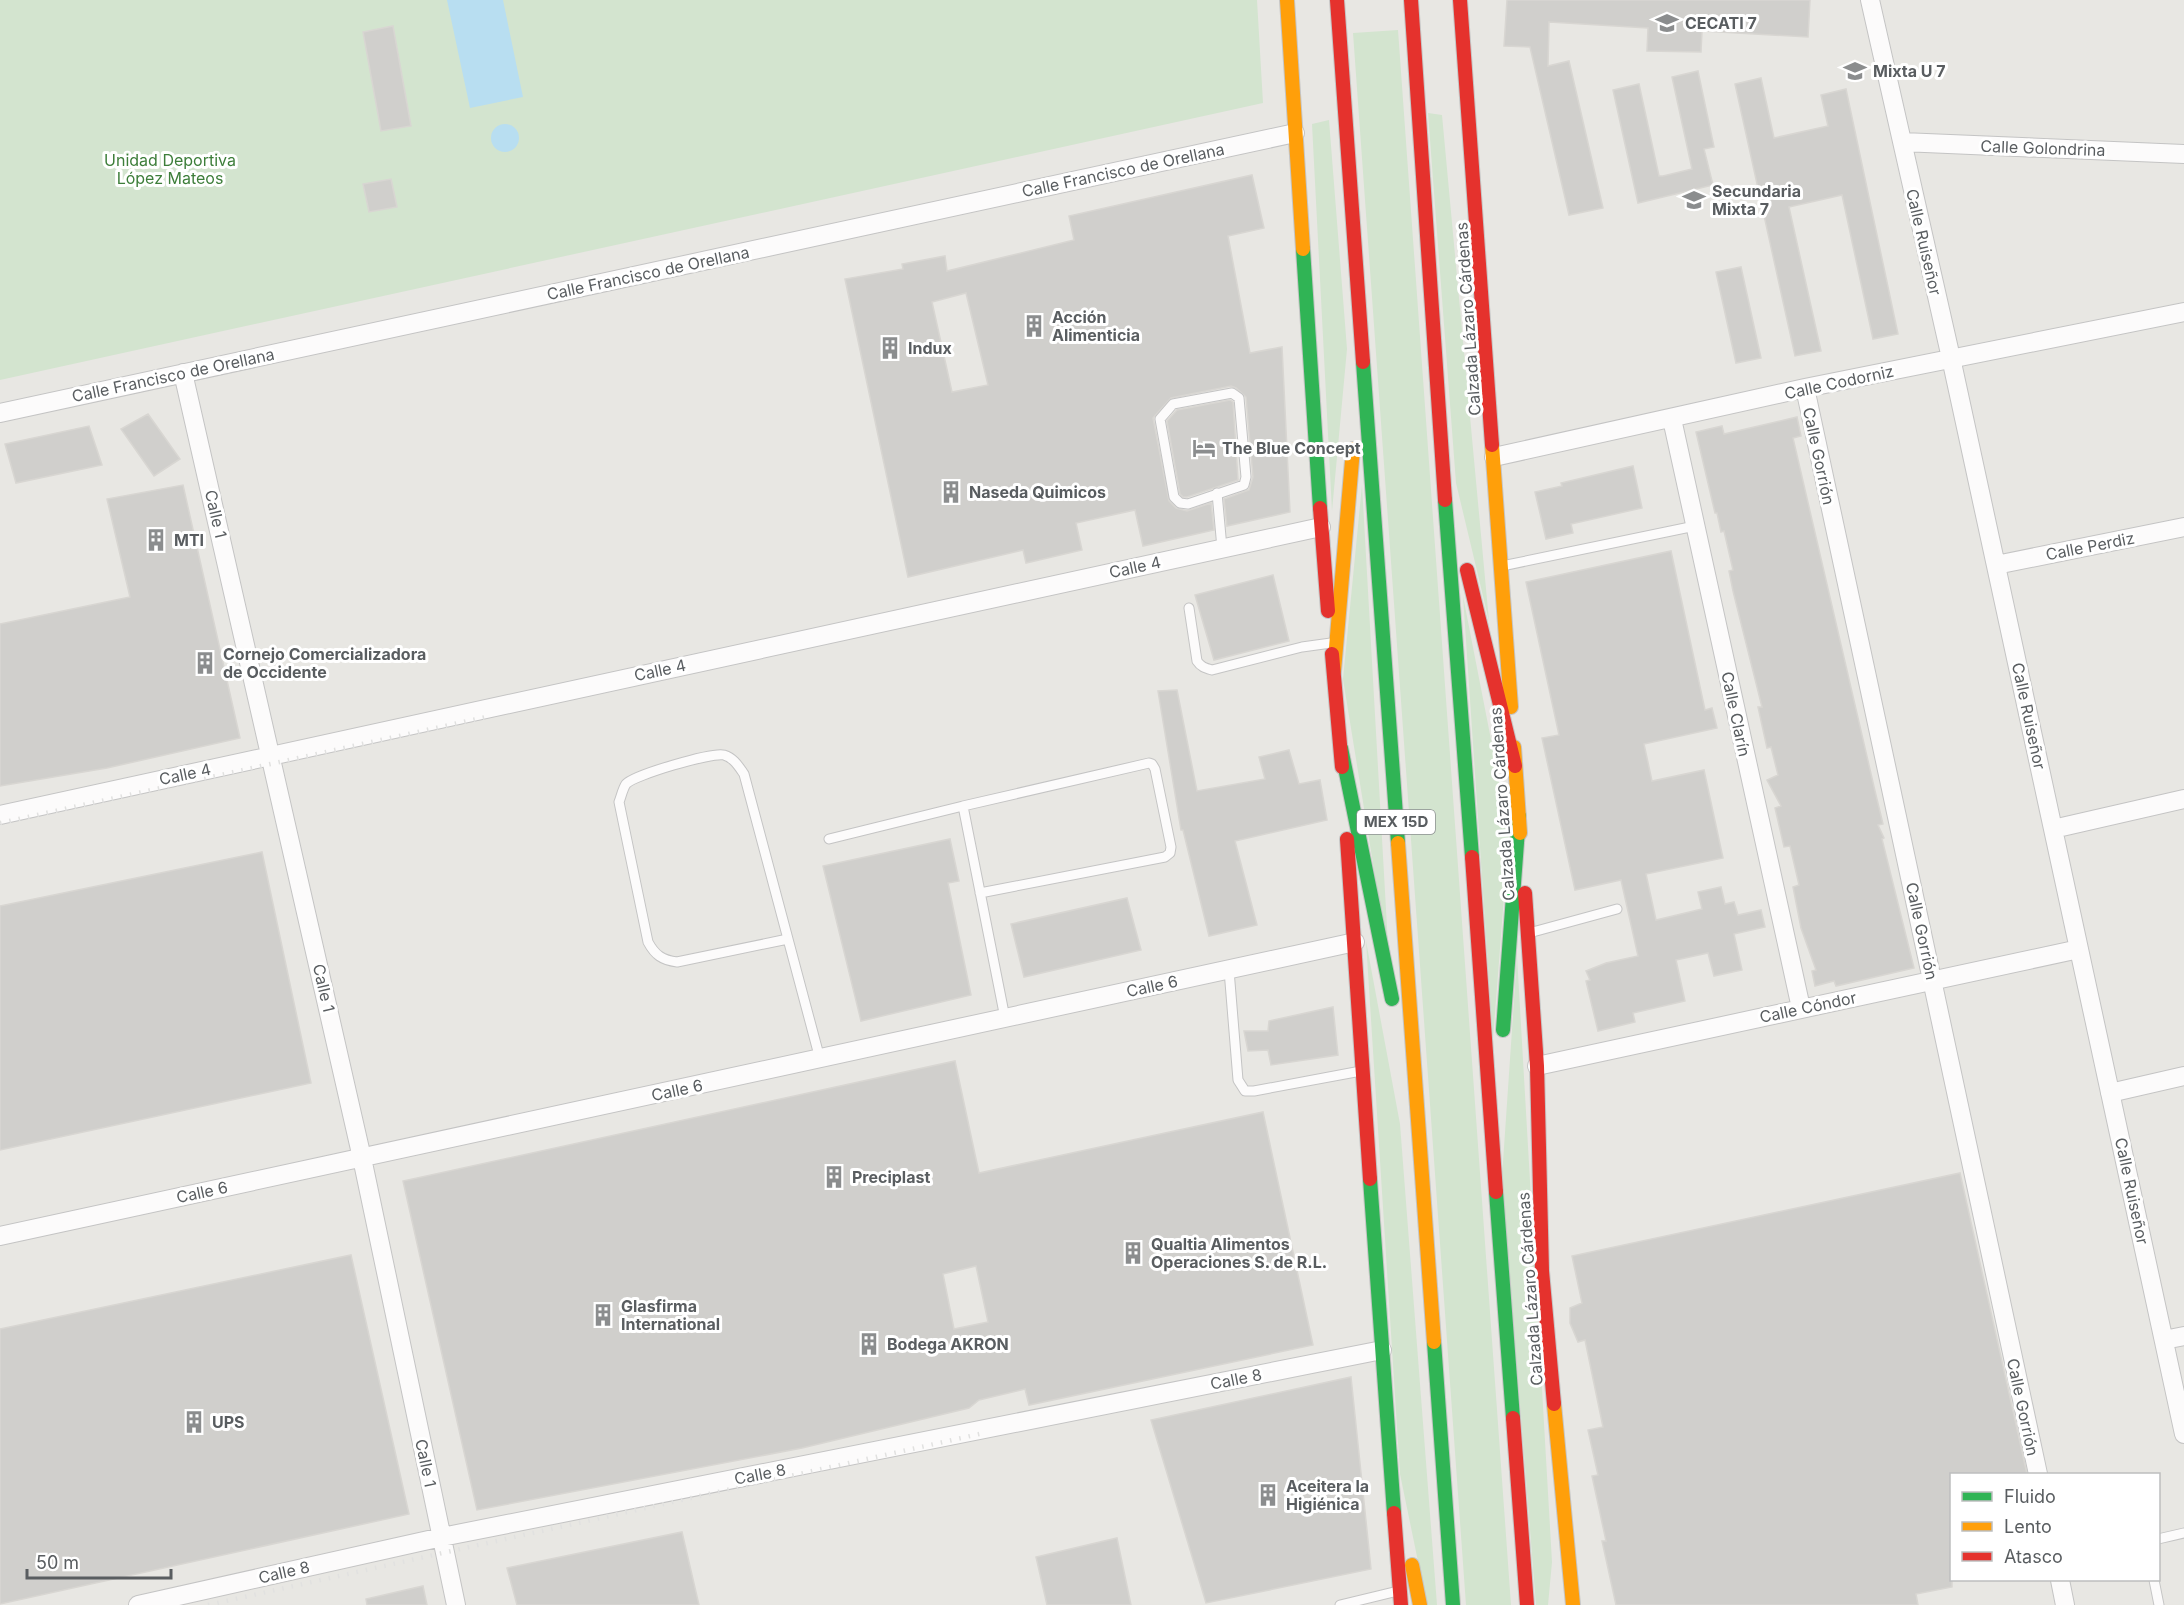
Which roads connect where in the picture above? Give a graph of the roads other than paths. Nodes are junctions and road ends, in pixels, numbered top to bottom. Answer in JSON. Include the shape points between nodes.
{"nodes":[{"id":1,"x":1287,"y":0,"type":"edge"},
{"id":2,"x":1337,"y":0,"type":"edge"},
{"id":3,"x":1411,"y":0,"type":"edge"},
{"id":4,"x":1460,"y":0,"type":"edge"},
{"id":5,"x":1870,"y":0,"type":"edge"},
{"id":6,"x":1295,"y":133,"type":"junction"},
{"id":7,"x":1902,"y":142,"type":"junction"},
{"id":8,"x":2184,"y":154,"type":"edge"},
{"id":9,"x":2184,"y":312,"type":"edge"},
{"id":10,"x":1362,"y":349,"type":"junction"},
{"id":11,"x":1951,"y":358,"type":"junction"},
{"id":12,"x":183,"y":373,"type":"junction"},
{"id":13,"x":1805,"y":388,"type":"junction"},
{"id":14,"x":0,"y":413,"type":"edge"},
{"id":15,"x":1672,"y":419,"type":"junction"},
{"id":16,"x":1494,"y":458,"type":"junction"},
{"id":17,"x":1444,"y":480,"type":"junction"},
{"id":18,"x":1217,"y":494,"type":"junction"},
{"id":19,"x":1321,"y":526,"type":"junction"},
{"id":20,"x":1695,"y":526,"type":"junction"},
{"id":21,"x":2184,"y":527,"type":"edge"},
{"id":22,"x":1222,"y":548,"type":"junction"},
{"id":23,"x":1996,"y":565,"type":"junction"},
{"id":24,"x":1502,"y":566,"type":"junction"},
{"id":25,"x":1189,"y":608,"type":"dead end"},
{"id":26,"x":1331,"y":643,"type":"junction"},
{"id":27,"x":1334,"y":671,"type":"junction"},
{"id":28,"x":1341,"y":748,"type":"junction"},
{"id":29,"x":272,"y":755,"type":"junction"},
{"id":30,"x":1515,"y":766,"type":"junction"},
{"id":31,"x":2184,"y":799,"type":"edge"},
{"id":32,"x":963,"y":806,"type":"junction"},
{"id":33,"x":0,"y":815,"type":"edge"},
{"id":34,"x":1519,"y":816,"type":"junction"},
{"id":35,"x":2053,"y":829,"type":"junction"},
{"id":36,"x":829,"y":839,"type":"dead end"},
{"id":37,"x":980,"y":892,"type":"junction"},
{"id":38,"x":1617,"y":909,"type":"dead end"},
{"id":39,"x":1528,"y":933,"type":"junction"},
{"id":40,"x":788,"y":939,"type":"junction"},
{"id":41,"x":1355,"y":942,"type":"junction"},
{"id":42,"x":2079,"y":949,"type":"junction"},
{"id":43,"x":1229,"y":970,"type":"junction"},
{"id":44,"x":1933,"y":980,"type":"junction"},
{"id":45,"x":1801,"y":1008,"type":"junction"},
{"id":46,"x":1005,"y":1018,"type":"junction"},
{"id":47,"x":1502,"y":1045,"type":"dead end"},
{"id":48,"x":820,"y":1059,"type":"junction"},
{"id":49,"x":1537,"y":1066,"type":"junction"},
{"id":50,"x":1501,"y":1069,"type":"dead end"},
{"id":51,"x":1363,"y":1070,"type":"junction"},
{"id":52,"x":2184,"y":1076,"type":"edge"},
{"id":53,"x":2110,"y":1093,"type":"junction"},
{"id":54,"x":1417,"y":1119,"type":"junction"},
{"id":55,"x":362,"y":1158,"type":"junction"},
{"id":56,"x":1497,"y":1188,"type":"junction"},
{"id":57,"x":0,"y":1236,"type":"edge"},
{"id":58,"x":2184,"y":1336,"type":"edge"},
{"id":59,"x":2164,"y":1340,"type":"junction"},
{"id":60,"x":1382,"y":1350,"type":"junction"},
{"id":61,"x":2184,"y":1434,"type":"edge"},
{"id":62,"x":1389,"y":1450,"type":"junction"},
{"id":63,"x":2038,"y":1473,"type":"edge"},
{"id":64,"x":2184,"y":1533,"type":"edge"},
{"id":65,"x":442,"y":1537,"type":"junction"},
{"id":66,"x":2160,"y":1539,"type":"edge"},
{"id":67,"x":2060,"y":1581,"type":"edge"},
{"id":68,"x":2154,"y":1581,"type":"edge"},
{"id":69,"x":1401,"y":1598,"type":"edge"},
{"id":70,"x":138,"y":1605,"type":"edge"},
{"id":71,"x":456,"y":1605,"type":"edge"},
{"id":72,"x":1340,"y":1605,"type":"edge"},
{"id":73,"x":1420,"y":1605,"type":"edge"},
{"id":74,"x":1453,"y":1605,"type":"edge"},
{"id":75,"x":1527,"y":1605,"type":"edge"},
{"id":76,"x":1573,"y":1605,"type":"edge"},
{"id":77,"x":2065,"y":1605,"type":"edge"},
{"id":78,"x":2159,"y":1605,"type":"edge"}],
"edges":[{"from":1,"to":6,"type":"main road"},
{"from":2,"to":10,"type":"main road","number":"MEX 15D"},
{"from":3,"to":17,"type":"main road","name":"Calzada Lázaro Cárdenas"},
{"from":4,"to":16,"type":"main road","name":"Calzada Lázaro Cárdenas"},
{"from":5,"to":7,"type":"street","name":"Calle Ruiseñor"},
{"from":6,"to":12,"type":"street","name":"Calle Francisco de Orellana"},
{"from":6,"to":19,"type":"main road"},
{"from":7,"to":8,"type":"street","name":"Calle Golondrina"},
{"from":7,"to":11,"type":"street","name":"Calle Ruiseñor"},
{"from":9,"to":11,"type":"street","name":"Calle Codorniz"},
{"from":10,"to":27,"type":"main road"},
{"from":10,"to":54,"type":"main road","number":"MEX 15D"},
{"from":11,"to":13,"type":"street","name":"Calle Codorniz"},
{"from":11,"to":23,"type":"street","name":"Calle Ruiseñor"},
{"from":12,"to":14,"type":"street","name":"Calle Francisco de Orellana"},
{"from":12,"to":29,"type":"street","name":"Calle 1"},
{"from":13,"to":15,"type":"street","name":"Calle Codorniz"},
{"from":13,"to":44,"type":"street","name":"Calle Gorrión"},
{"from":15,"to":16,"type":"street","name":"Calle Codorniz"},
{"from":15,"to":20,"type":"street","name":"Calle Clarín"},
{"from":16,"to":24,"type":"main road","name":"Calzada Lázaro Cárdenas"},
{"from":17,"to":30,"type":"main road"},
{"from":17,"to":56,"type":"main road","name":"Calzada Lázaro Cárdenas"},
{"from":18,"to":18,"type":"lane","via":[[1244,485],[1246,477],[1239,398],[1232,393],[1173,404],[1160,419],[1174,497],[1188,504]]},
{"from":18,"to":22,"type":"lane"},
{"from":19,"to":22,"type":"street","name":"Calle 4"},
{"from":19,"to":26,"type":"main road"},
{"from":20,"to":24,"type":"lane"},
{"from":20,"to":45,"type":"street","name":"Calle Clarín"},
{"from":21,"to":23,"type":"street","name":"Calle Perdiz"},
{"from":22,"to":29,"type":"street","name":"Calle 4"},
{"from":23,"to":35,"type":"street","name":"Calle Ruiseñor"},
{"from":24,"to":30,"type":"main road","name":"Calzada Lázaro Cárdenas"},
{"from":25,"to":26,"type":"lane","via":[[1197,661],[1206,669]]},
{"from":26,"to":27,"type":"main road"},
{"from":27,"to":28,"type":"main road"},
{"from":28,"to":41,"type":"main road"},
{"from":28,"to":54,"type":"main road"},
{"from":29,"to":33,"type":"street","name":"Calle 4"},
{"from":29,"to":55,"type":"street","name":"Calle 1"},
{"from":30,"to":34,"type":"main road","name":"Calzada Lázaro Cárdenas"},
{"from":31,"to":35,"type":"street"},
{"from":32,"to":36,"type":"lane"},
{"from":32,"to":37,"type":"lane"},
{"from":32,"to":37,"type":"lane","via":[[1149,763],[1155,770],[1171,847],[1165,857]]},
{"from":34,"to":39,"type":"main road","name":"Calzada Lázaro Cárdenas"},
{"from":34,"to":47,"type":"main road"},
{"from":35,"to":42,"type":"street","name":"Calle Ruiseñor"},
{"from":37,"to":46,"type":"lane"},
{"from":38,"to":39,"type":"lane"},
{"from":39,"to":49,"type":"main road","name":"Calzada Lázaro Cárdenas"},
{"from":40,"to":40,"type":"lane","via":[[744,774],[735,761],[725,755],[710,755],[625,785],[619,802],[648,942],[654,953],[677,962]]},
{"from":40,"to":48,"type":"lane"},
{"from":41,"to":43,"type":"street","name":"Calle 6"},
{"from":41,"to":51,"type":"main road"},
{"from":42,"to":44,"type":"street","name":"Calle Cóndor"},
{"from":42,"to":53,"type":"street","name":"Calle Ruiseñor"},
{"from":43,"to":46,"type":"street","name":"Calle 6"},
{"from":43,"to":51,"type":"lane","via":[[1238,1080],[1245,1091]]},
{"from":44,"to":45,"type":"street","name":"Calle Cóndor"},
{"from":44,"to":63,"type":"street","name":"Calle Gorrión"},
{"from":45,"to":49,"type":"street","name":"Calle Cóndor"},
{"from":46,"to":48,"type":"street","name":"Calle 6"},
{"from":48,"to":55,"type":"street","name":"Calle 6"},
{"from":49,"to":76,"type":"main road","name":"Calzada Lázaro Cárdenas","via":[[1542,1271]]},
{"from":50,"to":56,"type":"main road"},
{"from":51,"to":60,"type":"main road"},
{"from":52,"to":53,"type":"street"},
{"from":53,"to":59,"type":"street","name":"Calle Ruiseñor"},
{"from":54,"to":74,"type":"main road","number":"MEX 15D"},
{"from":55,"to":57,"type":"street","name":"Calle 6"},
{"from":55,"to":65,"type":"street","name":"Calle 1"},
{"from":56,"to":75,"type":"main road","name":"Calzada Lázaro Cárdenas"},
{"from":58,"to":59,"type":"street"},
{"from":59,"to":61,"type":"street","name":"Calle Ruiseñor"},
{"from":60,"to":62,"type":"main road"},
{"from":60,"to":65,"type":"street","name":"Calle 8"},
{"from":62,"to":69,"type":"main road"},
{"from":62,"to":73,"type":"main road"},
{"from":64,"to":66,"type":"lane"},
{"from":65,"to":70,"type":"street","name":"Calle 8"},
{"from":65,"to":71,"type":"street","name":"Calle 1"},
{"from":67,"to":77,"type":"street"},
{"from":68,"to":78,"type":"lane"},
{"from":69,"to":72,"type":"lane"}]}
